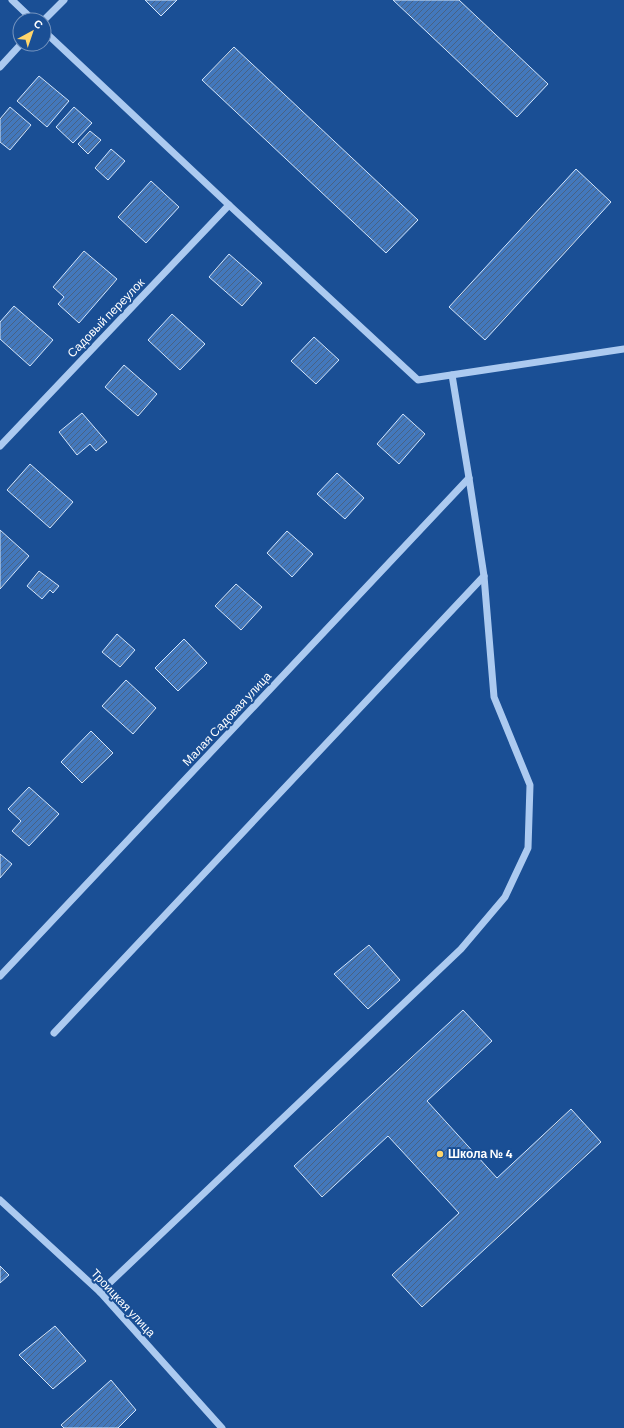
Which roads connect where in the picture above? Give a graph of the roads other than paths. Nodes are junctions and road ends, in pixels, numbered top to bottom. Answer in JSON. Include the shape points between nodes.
{"nodes":[{"id":1,"x":12,"y":0,"type":"edge"},
{"id":2,"x":64,"y":0,"type":"edge"},
{"id":3,"x":25,"y":12,"type":"edge"},
{"id":4,"x":52,"y":12,"type":"edge"},
{"id":5,"x":52,"y":39,"type":"edge"},
{"id":6,"x":14,"y":52,"type":"edge"},
{"id":7,"x":0,"y":67,"type":"edge"},
{"id":8,"x":229,"y":205,"type":"junction"},
{"id":9,"x":624,"y":349,"type":"edge"},
{"id":10,"x":452,"y":375,"type":"junction"},
{"id":11,"x":0,"y":446,"type":"edge"},
{"id":12,"x":469,"y":478,"type":"junction"},
{"id":13,"x":484,"y":576,"type":"junction"},
{"id":14,"x":0,"y":976,"type":"edge"},
{"id":15,"x":54,"y":1033,"type":"dead end"},
{"id":16,"x":0,"y":1200,"type":"edge"},
{"id":17,"x":100,"y":1292,"type":"junction"},
{"id":18,"x":222,"y":1428,"type":"edge"}],
"edges":[{"from":1,"to":3,"type":"street"},
{"from":2,"to":4,"type":"street"},
{"from":5,"to":8,"type":"street"},
{"from":6,"to":7,"type":"street"},
{"from":8,"to":10,"type":"street","via":[[418,380]]},
{"from":8,"to":11,"type":"street","name":"Садовый переулок"},
{"from":9,"to":10,"type":"street"},
{"from":10,"to":12,"type":"street"},
{"from":12,"to":13,"type":"street"},
{"from":12,"to":14,"type":"street","name":"Малая Садовая улица"},
{"from":13,"to":15,"type":"street"},
{"from":13,"to":17,"type":"street","via":[[494,697],[530,785],[528,848],[505,897],[461,948]]},
{"from":16,"to":17,"type":"street","name":"Троицкая улица"},
{"from":17,"to":18,"type":"street","name":"Троицкая улица"}]}
